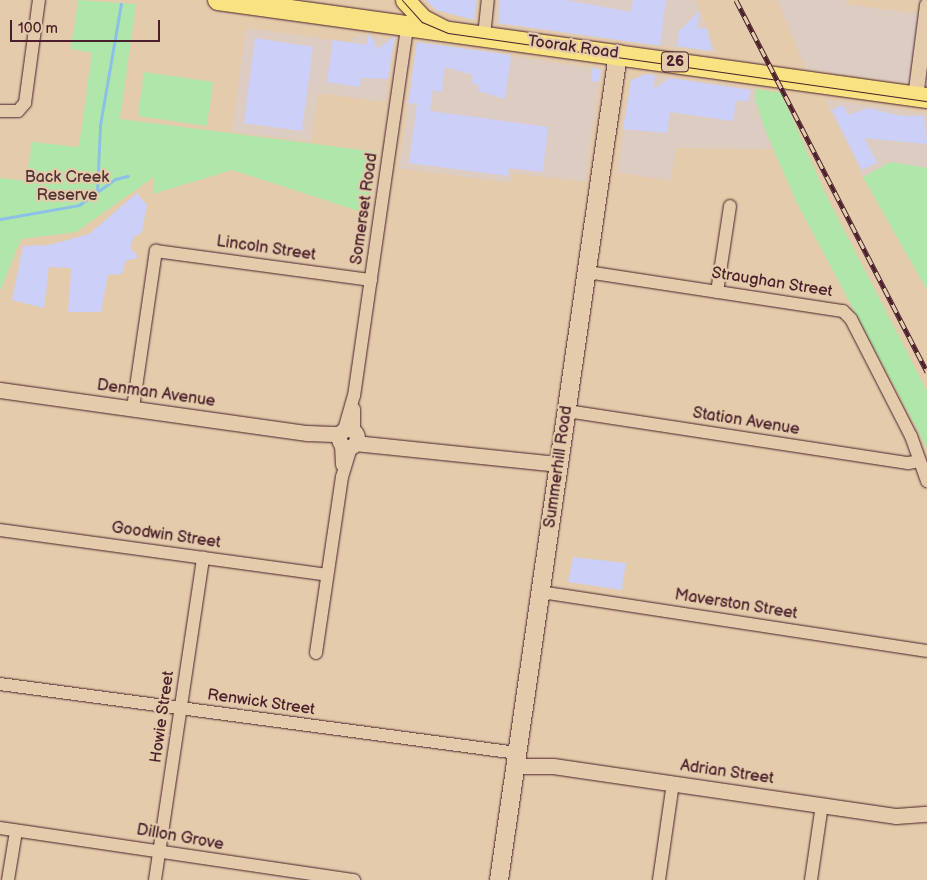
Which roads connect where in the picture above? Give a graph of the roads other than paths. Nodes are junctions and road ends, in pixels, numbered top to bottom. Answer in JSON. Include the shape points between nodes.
{"nodes":[{"id":1,"x":39,"y":0,"type":"edge"},
{"id":2,"x":218,"y":0,"type":"edge"},
{"id":3,"x":401,"y":0,"type":"edge"},
{"id":4,"x":405,"y":0,"type":"edge"},
{"id":5,"x":488,"y":0,"type":"edge"},
{"id":6,"x":927,"y":5,"type":"edge"},
{"id":7,"x":382,"y":22,"type":"junction"},
{"id":8,"x":407,"y":26,"type":"junction"},
{"id":9,"x":449,"y":31,"type":"junction"},
{"id":10,"x":484,"y":36,"type":"junction"},
{"id":11,"x":618,"y":54,"type":"junction"},
{"id":12,"x":921,"y":97,"type":"edge"},
{"id":13,"x":0,"y":111,"type":"edge"},
{"id":14,"x":730,"y":206,"type":"dead end"},
{"id":15,"x":587,"y":272,"type":"junction"},
{"id":16,"x":371,"y":280,"type":"junction"},
{"id":17,"x":717,"y":292,"type":"junction"},
{"id":18,"x":0,"y":390,"type":"edge"},
{"id":19,"x":133,"y":408,"type":"junction"},
{"id":20,"x":567,"y":411,"type":"junction"},
{"id":21,"x":348,"y":438,"type":"junction"},
{"id":22,"x":920,"y":461,"type":"junction"},
{"id":23,"x":559,"y":467,"type":"junction"},
{"id":24,"x":927,"y":481,"type":"edge"},
{"id":25,"x":0,"y":530,"type":"edge"},
{"id":26,"x":203,"y":558,"type":"junction"},
{"id":27,"x":328,"y":575,"type":"junction"},
{"id":28,"x":541,"y":592,"type":"junction"},
{"id":29,"x":927,"y":651,"type":"edge"},
{"id":30,"x":316,"y":653,"type":"dead end"},
{"id":31,"x":0,"y":684,"type":"edge"},
{"id":32,"x":180,"y":708,"type":"junction"},
{"id":33,"x":517,"y":758,"type":"junction"},
{"id":34,"x":673,"y":783,"type":"junction"},
{"id":35,"x":822,"y":805,"type":"junction"},
{"id":36,"x":927,"y":814,"type":"edge"},
{"id":37,"x":896,"y":816,"type":"junction"},
{"id":38,"x":927,"y":821,"type":"edge"},
{"id":39,"x":0,"y":828,"type":"edge"},
{"id":40,"x":16,"y":830,"type":"junction"},
{"id":41,"x":159,"y":852,"type":"junction"},
{"id":42,"x":8,"y":880,"type":"edge"},
{"id":43,"x":155,"y":880,"type":"edge"},
{"id":44,"x":354,"y":880,"type":"edge"},
{"id":45,"x":499,"y":880,"type":"edge"},
{"id":46,"x":659,"y":880,"type":"edge"},
{"id":47,"x":811,"y":880,"type":"edge"}],
"edges":[{"from":1,"to":13,"type":"street","via":[[25,103],[18,111]]},
{"from":2,"to":7,"type":"highway","name":"Toorak Road","number":"26"},
{"from":3,"to":7,"type":"main road","via":[[399,15]]},
{"from":4,"to":9,"type":"main road","via":[[423,19]]},
{"from":5,"to":10,"type":"street"},
{"from":6,"to":12,"type":"street"},
{"from":7,"to":8,"type":"highway","name":"Toorak Road","number":"26"},
{"from":8,"to":9,"type":"highway","name":"Toorak Road","number":"26"},
{"from":8,"to":16,"type":"street","name":"Somerset Road"},
{"from":9,"to":10,"type":"highway","name":"Toorak Road","number":"26"},
{"from":10,"to":11,"type":"highway","name":"Toorak Road","number":"26"},
{"from":11,"to":12,"type":"highway","name":"Toorak Road","number":"26"},
{"from":11,"to":15,"type":"main road","name":"Summerhill Road"},
{"from":14,"to":17,"type":"street"},
{"from":15,"to":17,"type":"street","name":"Straughan Street"},
{"from":15,"to":20,"type":"main road","name":"Summerhill Road"},
{"from":16,"to":19,"type":"street","name":"Lincoln Street","via":[[156,251]]},
{"from":16,"to":21,"type":"street","name":"Somerset Road"},
{"from":17,"to":22,"type":"street","name":"Straughan Street","via":[[846,313]]},
{"from":18,"to":19,"type":"street","name":"Denman Avenue"},
{"from":19,"to":21,"type":"street","name":"Denman Avenue"},
{"from":20,"to":22,"type":"street","name":"Station Avenue","via":[[908,463]]},
{"from":20,"to":23,"type":"main road","name":"Summerhill Road"},
{"from":21,"to":23,"type":"street","name":"Denman Avenue"},
{"from":21,"to":27,"type":"street","name":"Somerset Road"},
{"from":22,"to":24,"type":"street"},
{"from":23,"to":28,"type":"main road","name":"Summerhill Road"},
{"from":25,"to":26,"type":"street","name":"Goodwin Street"},
{"from":26,"to":27,"type":"street","name":"Goodwin Street"},
{"from":26,"to":32,"type":"street","name":"Howie Street"},
{"from":27,"to":30,"type":"street","name":"Somerset Road"},
{"from":28,"to":29,"type":"street","name":"Maverston Street"},
{"from":28,"to":33,"type":"main road","name":"Summerhill Road"},
{"from":31,"to":32,"type":"street","name":"Renwick Street"},
{"from":32,"to":33,"type":"street","name":"Renwick Street"},
{"from":32,"to":41,"type":"street","name":"Howie Street"},
{"from":33,"to":34,"type":"street","name":"Adrian Street"},
{"from":33,"to":45,"type":"main road","name":"Summerhill Road"},
{"from":34,"to":35,"type":"street","name":"Adrian Street"},
{"from":34,"to":46,"type":"street"},
{"from":35,"to":37,"type":"street","name":"Adrian Street"},
{"from":35,"to":47,"type":"street"},
{"from":36,"to":37,"type":"street","name":"Adrian Street"},
{"from":37,"to":38,"type":"street","name":"Adrian Street"},
{"from":39,"to":40,"type":"street","name":"Dillon Grove"},
{"from":40,"to":41,"type":"street","name":"Dillon Grove"},
{"from":40,"to":42,"type":"street"},
{"from":41,"to":43,"type":"street","name":"Howie Street"},
{"from":41,"to":44,"type":"street","name":"Dillon Grove"}]}
